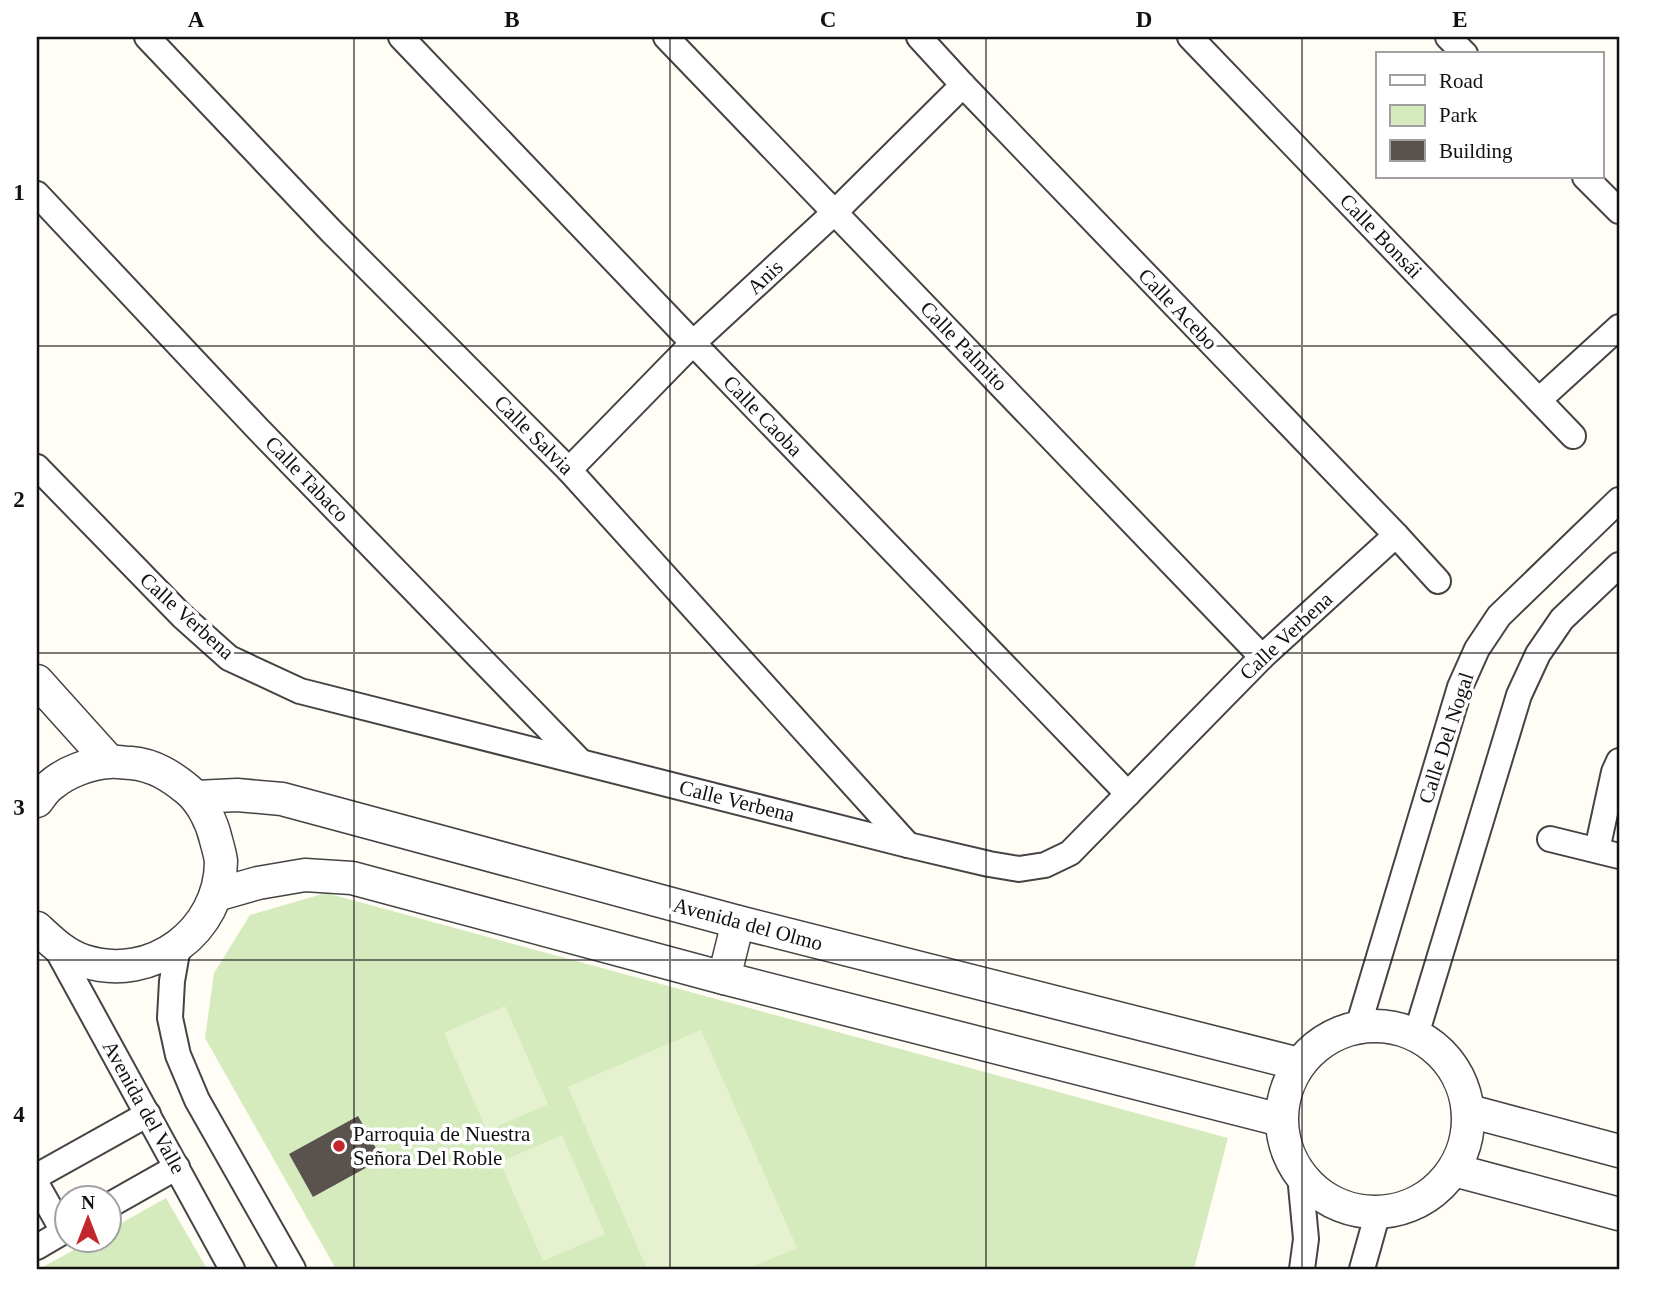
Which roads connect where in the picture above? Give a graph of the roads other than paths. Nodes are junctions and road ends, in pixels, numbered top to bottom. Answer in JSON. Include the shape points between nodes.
{"nodes":[{"id":1,"x":146,"y":37,"type":"edge"},
{"id":2,"x":401,"y":37,"type":"edge"},
{"id":3,"x":666,"y":37,"type":"edge"},
{"id":4,"x":919,"y":37,"type":"edge"},
{"id":5,"x":1190,"y":37,"type":"edge"},
{"id":6,"x":1448,"y":37,"type":"edge"},
{"id":7,"x":1463,"y":52,"type":"edge"},
{"id":8,"x":963,"y":85,"type":"junction"},
{"id":9,"x":1586,"y":178,"type":"edge"},
{"id":10,"x":37,"y":194,"type":"edge"},
{"id":11,"x":1619,"y":211,"type":"edge"},
{"id":12,"x":835,"y":212,"type":"junction"},
{"id":13,"x":1619,"y":327,"type":"edge"},
{"id":14,"x":693,"y":344,"type":"junction"},
{"id":15,"x":1539,"y":400,"type":"junction"},
{"id":16,"x":1573,"y":436,"type":"dead end"},
{"id":17,"x":37,"y":467,"type":"edge"},
{"id":18,"x":569,"y":470,"type":"junction"},
{"id":19,"x":1619,"y":500,"type":"edge"},
{"id":20,"x":1396,"y":535,"type":"junction"},
{"id":21,"x":1619,"y":565,"type":"edge"},
{"id":22,"x":1438,"y":581,"type":"dead end"},
{"id":23,"x":1262,"y":657,"type":"junction"},
{"id":24,"x":37,"y":681,"type":"edge"},
{"id":25,"x":109,"y":761,"type":"junction"},
{"id":26,"x":580,"y":761,"type":"junction"},
{"id":27,"x":1619,"y":761,"type":"edge"},
{"id":28,"x":1128,"y":794,"type":"junction"},
{"id":29,"x":195,"y":797,"type":"junction"},
{"id":30,"x":37,"y":801,"type":"edge"},
{"id":31,"x":1550,"y":839,"type":"dead end"},
{"id":32,"x":908,"y":845,"type":"junction"},
{"id":33,"x":1608,"y":853,"type":"edge"},
{"id":34,"x":216,"y":895,"type":"junction"},
{"id":35,"x":738,"y":922,"type":"junction"},
{"id":36,"x":46,"y":937,"type":"edge"},
{"id":37,"x":178,"y":947,"type":"junction"},
{"id":38,"x":724,"y":978,"type":"junction"},
{"id":39,"x":1358,"y":1027,"type":"junction"},
{"id":40,"x":1416,"y":1035,"type":"junction"},
{"id":41,"x":1299,"y":1064,"type":"junction"},
{"id":42,"x":1468,"y":1111,"type":"junction"},
{"id":43,"x":148,"y":1114,"type":"junction"},
{"id":44,"x":1280,"y":1120,"type":"junction"},
{"id":45,"x":1619,"y":1150,"type":"edge"},
{"id":46,"x":177,"y":1167,"type":"junction"},
{"id":47,"x":1454,"y":1170,"type":"junction"},
{"id":48,"x":1300,"y":1175,"type":"junction"},
{"id":49,"x":37,"y":1176,"type":"edge"},
{"id":50,"x":37,"y":1185,"type":"edge"},
{"id":51,"x":122,"y":1198,"type":"edge"},
{"id":52,"x":52,"y":1210,"type":"edge"},
{"id":53,"x":1378,"y":1212,"type":"junction"},
{"id":54,"x":1619,"y":1214,"type":"edge"},
{"id":55,"x":232,"y":1269,"type":"edge"},
{"id":56,"x":293,"y":1269,"type":"edge"},
{"id":57,"x":1302,"y":1269,"type":"edge"},
{"id":58,"x":1362,"y":1269,"type":"edge"}],
"edges":[{"from":1,"to":18,"type":"street","name":"Calle Salvia"},
{"from":2,"to":14,"type":"street","name":"Calle Caoba"},
{"from":3,"to":12,"type":"street","name":"Calle Palmito"},
{"from":4,"to":8,"type":"street","name":"Calle Acebo"},
{"from":5,"to":15,"type":"street","name":"Calle Bonsái"},
{"from":6,"to":7,"type":"street"},
{"from":8,"to":12,"type":"street","name":"Anis"},
{"from":8,"to":20,"type":"street","name":"Calle Acebo"},
{"from":9,"to":11,"type":"street"},
{"from":10,"to":26,"type":"street","name":"Calle Tabaco"},
{"from":12,"to":14,"type":"street","name":"Anis"},
{"from":12,"to":23,"type":"street","name":"Calle Palmito"},
{"from":13,"to":15,"type":"street"},
{"from":14,"to":18,"type":"street","name":"Anis"},
{"from":14,"to":28,"type":"street","name":"Calle Caoba"},
{"from":15,"to":16,"type":"street","name":"Calle Bonsái"},
{"from":17,"to":26,"type":"street","name":"Calle Verbena","via":[[229,658],[300,691]]},
{"from":18,"to":32,"type":"street","name":"Calle Salvia"},
{"from":19,"to":39,"type":"street","name":"Calle Del Nogal","via":[[1499,616],[1477,649],[1460,687]]},
{"from":20,"to":22,"type":"street","name":"Calle Acebo"},
{"from":20,"to":23,"type":"street","name":"Calle Verbena"},
{"from":21,"to":40,"type":"street","via":[[1562,619],[1538,654],[1519,695]]},
{"from":23,"to":28,"type":"street","name":"Calle Verbena"},
{"from":24,"to":25,"type":"street"},
{"from":25,"to":29,"type":"street","via":[[141,764],[171,776]]},
{"from":25,"to":30,"type":"street","via":[[78,769],[50,785]]},
{"from":26,"to":32,"type":"street","name":"Calle Verbena"},
{"from":27,"to":33,"type":"street","via":[[1614,772]]},
{"from":28,"to":32,"type":"street","name":"Calle Verbena","via":[[1070,852],[1045,865],[1019,869]]},
{"from":29,"to":34,"type":"street","via":[[214,826],[221,860]]},
{"from":29,"to":35,"type":"street","name":"Avenida del Olmo","via":[[282,799]]},
{"from":31,"to":33,"type":"street"},
{"from":34,"to":37,"type":"street","via":[[201,924]]},
{"from":34,"to":38,"type":"street","via":[[305,875],[352,878]]},
{"from":35,"to":38,"type":"street"},
{"from":35,"to":41,"type":"street","name":"Avenida del Olmo"},
{"from":36,"to":37,"type":"street","via":[[84,961],[116,967],[148,962]]},
{"from":36,"to":43,"type":"street","name":"Avenida del Valle"},
{"from":37,"to":56,"type":"street","via":[[170,1018],[178,1055],[197,1100]]},
{"from":38,"to":44,"type":"street"},
{"from":39,"to":40,"type":"street","via":[[1384,1026]]},
{"from":39,"to":41,"type":"street","via":[[1322,1041]]},
{"from":40,"to":42,"type":"street","via":[[1442,1053],[1460,1080]]},
{"from":41,"to":44,"type":"street","via":[[1286,1090]]},
{"from":42,"to":45,"type":"street"},
{"from":42,"to":47,"type":"street","via":[[1466,1143]]},
{"from":43,"to":46,"type":"street","name":"Avenida del Valle"},
{"from":43,"to":49,"type":"street"},
{"from":44,"to":48,"type":"street","via":[[1286,1149]]},
{"from":46,"to":51,"type":"street"},
{"from":46,"to":55,"type":"street","name":"Avenida del Valle"},
{"from":47,"to":53,"type":"street","via":[[1434,1192],[1408,1207]]},
{"from":47,"to":54,"type":"street"},
{"from":48,"to":53,"type":"street","via":[[1321,1196],[1348,1209]]},
{"from":48,"to":57,"type":"street","via":[[1306,1239]]},
{"from":50,"to":52,"type":"street"},
{"from":53,"to":58,"type":"street"}]}
